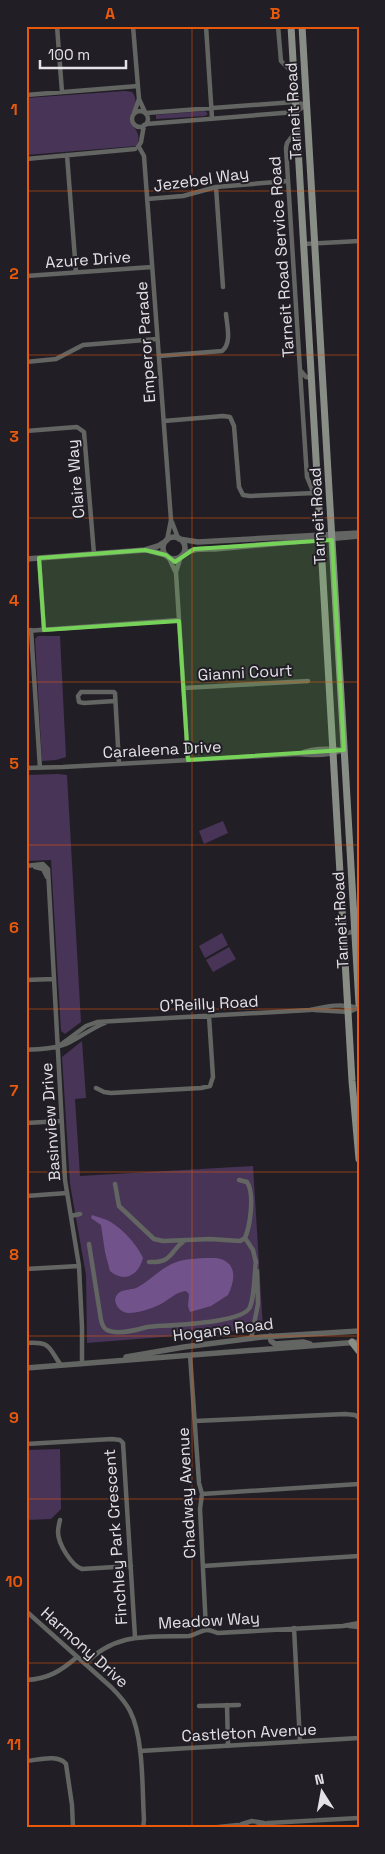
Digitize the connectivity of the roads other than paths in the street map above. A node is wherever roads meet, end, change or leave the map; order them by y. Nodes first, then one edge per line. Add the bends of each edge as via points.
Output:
1 (57, 26) edge
2 (133, 26) edge
3 (206, 26) edge
4 (278, 26) edge
5 (291, 26) edge
6 (302, 26) edge
7 (293, 73) junction
8 (138, 86) junction
9 (62, 92) junction
10 (26, 95) edge
11 (138, 98) junction
12 (294, 102) junction
13 (306, 106) junction
14 (211, 108) junction
15 (295, 112) junction
16 (145, 113) junction
17 (134, 114) junction
18 (212, 118) junction
19 (134, 124) junction
20 (145, 124) junction
21 (296, 131) junction
22 (142, 139) junction
23 (137, 148) junction
24 (67, 155) junction
25 (26, 158) edge
26 (288, 181) junction
27 (216, 187) junction
28 (146, 199) junction
29 (359, 241) edge
30 (304, 244) junction
31 (314, 244) junction
32 (152, 267) junction
33 (76, 272) junction
34 (26, 276) edge
35 (223, 287) dead end
36 (318, 302) junction
37 (226, 314) dead end
38 (157, 339) junction
39 (159, 356) junction
40 (26, 362) edge
41 (300, 370) junction
42 (312, 378) junction
43 (164, 421) junction
44 (26, 431) edge
45 (311, 487) junction
46 (314, 493) junction
47 (299, 494) junction
48 (319, 502) junction
49 (171, 520) junction
50 (359, 535) edge
51 (332, 536) junction
52 (321, 537) junction
53 (178, 538) junction
54 (166, 540) junction
55 (145, 550) junction
56 (94, 554) junction
57 (181, 555) junction
58 (167, 556) junction
59 (40, 558) junction
60 (26, 559) edge
61 (176, 573) junction
62 (179, 620) junction
63 (29, 630) edge
64 (44, 630) junction
65 (308, 681) dead end
66 (184, 688) junction
67 (115, 701) junction
68 (344, 750) junction
69 (334, 752) junction
70 (188, 760) junction
71 (119, 764) junction
72 (26, 768) edge
73 (40, 768) junction
74 (27, 866) edge
75 (357, 933) edge
76 (344, 934) junction
77 (54, 979) junction
78 (26, 980) edge
79 (359, 1004) edge
80 (348, 1008) junction
81 (359, 1008) edge
82 (210, 1016) junction
83 (59, 1046) junction
84 (26, 1050) edge
85 (96, 1088) dead end
86 (62, 1121) junction
87 (26, 1123) edge
88 (359, 1159) edge
89 (240, 1180) dead end
90 (115, 1184) dead end
91 (67, 1194) junction
92 (26, 1196) edge
93 (80, 1214) dead end
94 (71, 1216) junction
95 (245, 1238) junction
96 (186, 1240) junction
97 (88, 1244) dead end
98 (256, 1261) junction
99 (149, 1262) dead end
100 (79, 1266) junction
101 (26, 1269) edge
102 (359, 1331) edge
103 (270, 1336) junction
104 (251, 1339) junction
105 (355, 1342) edge
106 (26, 1343) edge
107 (202, 1345) junction
108 (319, 1345) junction
109 (359, 1351) edge
110 (190, 1355) junction
111 (92, 1363) junction
112 (82, 1364) junction
113 (61, 1366) junction
114 (26, 1368) edge
115 (359, 1418) edge
116 (195, 1421) junction
117 (26, 1444) edge
118 (359, 1484) edge
119 (202, 1494) junction
120 (60, 1520) dead end
121 (359, 1556) edge
122 (131, 1566) junction
123 (203, 1566) junction
124 (26, 1611) edge
125 (359, 1623) edge
126 (343, 1626) junction
127 (294, 1628) junction
128 (359, 1628) edge
129 (206, 1630) junction
130 (134, 1637) junction
131 (77, 1656) junction
132 (85, 1664) junction
133 (26, 1680) edge
134 (226, 1705) junction
135 (239, 1705) dead end
136 (199, 1706) dead end
137 (359, 1738) edge
138 (300, 1742) junction
139 (228, 1746) junction
140 (140, 1751) junction
141 (26, 1761) edge
142 (359, 1818) edge
143 (144, 1820) junction
144 (302, 1821) junction
145 (73, 1828) edge
146 (143, 1828) edge
147 (148, 1828) edge
148 (209, 1828) edge
149 (303, 1828) edge

1 - 9 street
2 - 8 street
3 - 14 street
4 - 7 street via 281,61
5 - 7 main road, Tarneit Road
6 - 13 main road, Tarneit Road
7 - 12 main road, Tarneit Road
8 - 9 street
8 - 11 street
9 - 10 street
11 - 16 street
11 - 17 street
12 - 13 street
12 - 14 street
12 - 15 main road, Tarneit Road
13 - 15 street
13 - 31 main road, Tarneit Road
14 - 16 street
14 - 18 street
15 - 18 street
15 - 21 main road, Tarneit Road
16 - 17 street
16 - 20 street via 148,117
17 - 19 street
18 - 20 street
19 - 20 street
19 - 22 street
20 - 22 street
21 - 26 street, Tarneit Road Service Road via 286,144
21 - 30 main road, Tarneit Road
22 - 23 street
23 - 24 street
23 - 28 street, Emperor Parade via 144,162
24 - 25 street
24 - 33 street
26 - 27 street, Jezebel Way
26 - 41 street, Tarneit Road Service Road
27 - 28 street, Jezebel Way via 183,196
27 - 35 street
28 - 32 street, Emperor Parade
29 - 31 street
30 - 31 street
30 - 42 main road, Tarneit Road
31 - 36 main road, Tarneit Road
32 - 33 street, Azure Drive
32 - 38 street, Emperor Parade
33 - 34 street, Azure Drive
36 - 42 main road via 315,324 318,371
36 - 51 main road, Tarneit Road
37 - 39 street via 228,342 222,351
38 - 39 street, Emperor Parade
38 - 40 street via 83,345 56,359
39 - 43 street, Emperor Parade
41 - 42 street, Tarneit Road Service Road
41 - 45 street, Tarneit Road via 305,461
42 - 48 main road, Tarneit Road
43 - 47 street via 230,417 241,493 250,496
43 - 49 street, Emperor Parade
44 - 56 street, Claire Way via 78,427 84,432
45 - 46 street, Tarneit Road
45 - 47 street
46 - 47 street
46 - 48 street, Tarneit Road
48 - 52 main road, Tarneit Road
49 - 53 street, Emperor Parade
49 - 54 street, Emperor Parade
50 - 51 street
51 - 52 street
51 - 68 main road, Tarneit Road
52 - 53 street via 198,542
52 - 57 street via 190,550
52 - 69 main road, Tarneit Road
53 - 54 street
53 - 57 street via 184,546
54 - 55 street
54 - 58 street via 164,550
55 - 56 street
55 - 58 street
56 - 59 street
57 - 58 street via 176,558
57 - 61 street
58 - 61 street
59 - 60 street
59 - 64 street
61 - 62 street
62 - 64 street
62 - 66 street
63 - 64 street
63 - 73 street
65 - 66 street, Gianni Court
66 - 70 street
67 - 67 street via 84,703 79,702 78,696 81,692 110,691 115,693
67 - 71 street
68 - 69 street, Caraleena Drive
68 - 75 main road, Tarneit Road
69 - 70 street, Caraleena Drive
69 - 76 main road, Tarneit Road
70 - 71 street, Caraleena Drive
71 - 73 street, Caraleena Drive
72 - 73 street, Caraleena Drive
74 - 77 street, Basinview Drive via 43,869 48,879
75 - 76 street
75 - 79 main road, Tarneit Road
76 - 80 main road, Tarneit Road
77 - 78 street
77 - 83 street, Basinview Drive
80 - 81 street, O'Reilly Road
80 - 82 street, O'Reilly Road via 326,1012 310,1010
80 - 88 main road, Tarneit Road
82 - 83 street, O'Reilly Road via 97,1022
82 - 85 street via 213,1077 210,1086 111,1093
83 - 84 street, O'Reilly Road
83 - 86 street, Basinview Drive
86 - 87 street
86 - 91 street, Basinview Drive
89 - 95 street via 247,1182 250,1189 250,1224
90 - 96 street via 118,1206 150,1236 158,1240
91 - 92 street
91 - 94 street, Basinview Drive
93 - 94 street
94 - 100 street, Basinview Drive
95 - 96 street via 240,1241
95 - 98 street
96 - 99 street via 167,1260
97 - 98 street via 100,1320 112,1332 242,1315 250,1307
98 - 104 street via 258,1304
100 - 101 street
100 - 112 street, Basinview Drive
102 - 103 street, Hogans Road
103 - 104 street, Hogans Road
103 - 108 street via 276,1344 303,1342
104 - 107 street, Hogans Road
105 - 108 street, Hogans Road
105 - 109 main road
106 - 113 street via 47,1345
107 - 110 street
107 - 111 street, Hogans Road
108 - 110 street, Hogans Road
110 - 111 street, Hogans Road
110 - 116 street, Chadway Avenue
111 - 112 street, Hogans Road
112 - 113 street, Hogans Road
113 - 114 street, Hogans Road
115 - 116 street via 345,1414
116 - 119 street, Chadway Avenue
117 - 122 street, Finchley Park Crescent via 112,1439 122,1442
118 - 119 street
119 - 123 street, Chadway Avenue
120 - 122 street via 58,1536 75,1566
121 - 123 street
122 - 130 street, Finchley Park Crescent
123 - 129 street, Chadway Avenue
124 - 131 street, Harmony Drive
125 - 126 street, Meadow Way
126 - 127 street, Meadow Way
126 - 128 street, Meadow Way
127 - 129 street, Meadow Way via 218,1633
127 - 138 street
129 - 130 street, Meadow Way via 192,1636
130 - 132 street, Meadow Way via 103,1649
131 - 132 street, Harmony Drive
131 - 133 street via 53,1675
132 - 140 street, Harmony Drive via 127,1704 138,1731
134 - 135 street
134 - 136 street
134 - 139 street
137 - 138 street, Castleton Avenue
138 - 139 street, Castleton Avenue
139 - 140 street, Castleton Avenue
140 - 143 street, Harmony Drive
141 - 145 street via 57,1759 66,1764
142 - 144 street
143 - 146 street, Harmony Drive
143 - 147 street, Harmony Drive
144 - 148 street via 268,1823 253,1828 238,1825
144 - 149 street

